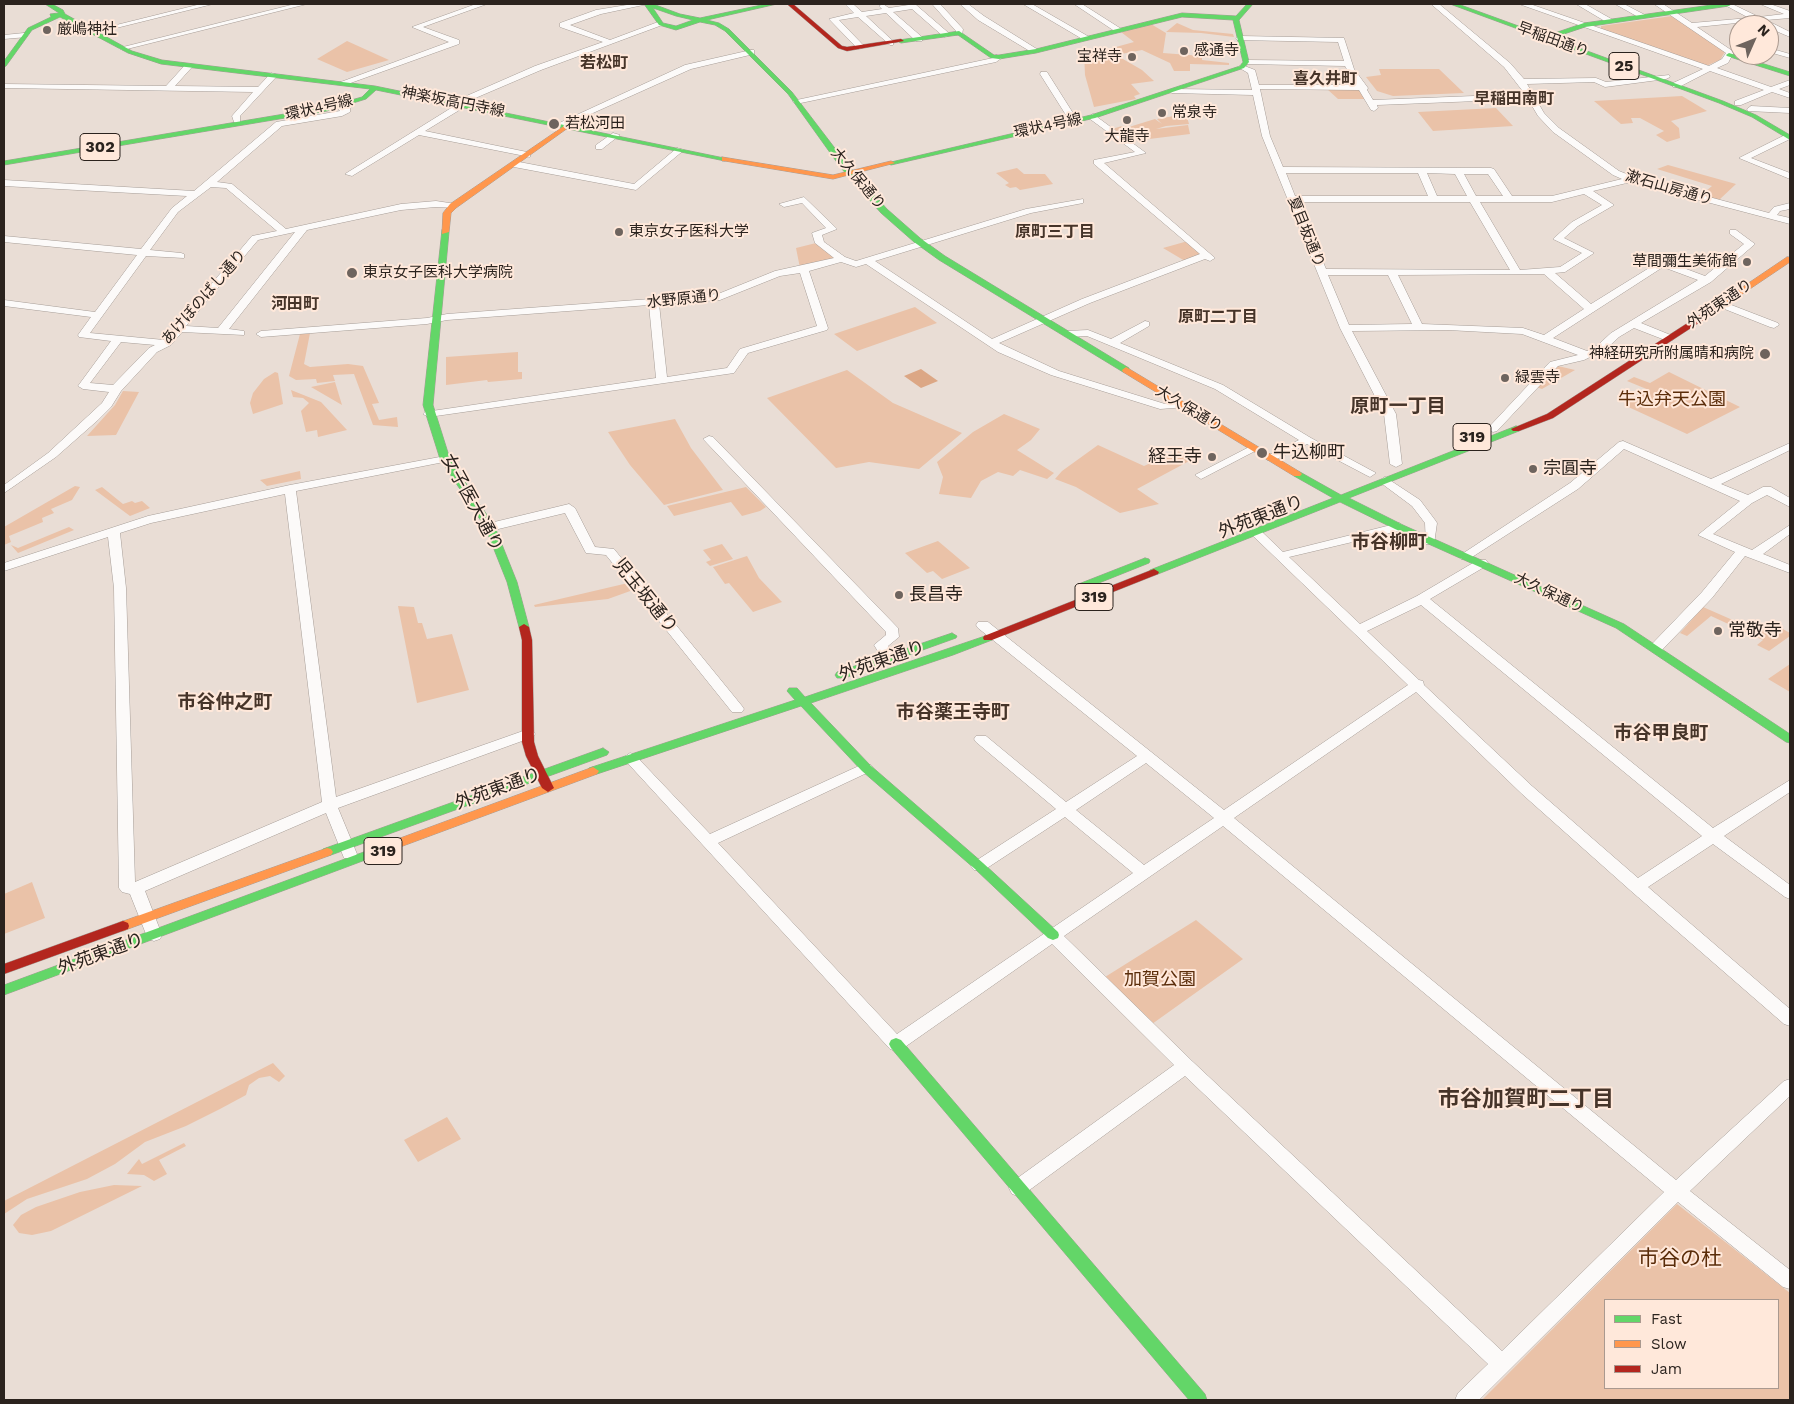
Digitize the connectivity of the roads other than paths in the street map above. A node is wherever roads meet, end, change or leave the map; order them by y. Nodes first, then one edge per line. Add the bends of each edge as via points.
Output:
1 (209, 4) edge
2 (303, 4) edge
3 (484, 4) edge
4 (646, 4) edge
5 (774, 4) edge
6 (790, 4) edge
7 (849, 4) edge
8 (881, 4) edge
9 (936, 4) edge
10 (964, 4) edge
11 (1027, 4) edge
12 (1078, 4) edge
13 (1250, 4) edge
14 (1435, 4) edge
15 (1452, 4) edge
16 (1463, 4) edge
17 (1546, 4) edge
18 (1580, 4) edge
19 (1620, 4) edge
20 (1658, 4) edge
21 (1728, 4) edge
22 (1764, 4) edge
23 (913, 5) edge
24 (1526, 5) edge
25 (43, 6) edge
26 (1696, 6) edge
27 (887, 10) junction
28 (1672, 12) junction
29 (860, 14) junction
30 (1749, 15) edge
31 (1790, 15) edge
32 (56, 16) junction
33 (1643, 16) junction
34 (1237, 18) junction
35 (703, 20) junction
36 (1611, 21) junction
37 (1725, 22) junction
38 (1729, 22) edge
39 (661, 24) junction
40 (1584, 25) junction
41 (1693, 25) junction
42 (1729, 25) edge
43 (1119, 30) junction
44 (92, 32) junction
45 (959, 34) junction
46 (947, 35) junction
47 (14, 36) edge
48 (1549, 37) junction
49 (1087, 38) junction
50 (1240, 38) junction
51 (919, 39) junction
52 (609, 42) junction
53 (890, 43) junction
54 (861, 47) junction
55 (123, 48) junction
56 (1729, 49) edge
57 (4, 52) edge
58 (751, 52) junction
59 (1036, 52) junction
60 (1729, 56) edge
61 (999, 57) junction
62 (1244, 64) junction
63 (1349, 64) junction
64 (4, 65) edge
65 (1767, 65) edge
66 (190, 66) junction
67 (1708, 68) junction
68 (1044, 74) dead end
69 (1790, 74) edge
70 (274, 75) junction
71 (1661, 77) junction
72 (1522, 82) junction
73 (1790, 82) edge
74 (342, 83) junction
75 (1678, 84) junction
76 (4, 86) edge
77 (375, 88) junction
78 (1364, 88) junction
79 (168, 89) junction
80 (261, 90) junction
81 (1256, 90) junction
82 (1772, 90) junction
83 (1172, 91) junction
84 (1530, 96) junction
85 (1790, 96) edge
86 (796, 101) junction
87 (460, 103) junction
88 (1738, 103) junction
89 (340, 106) junction
90 (1751, 109) junction
91 (1790, 111) edge
92 (1093, 117) junction
93 (238, 120) junction
94 (1074, 121) junction
95 (565, 125) junction
96 (418, 132) junction
97 (616, 135) junction
98 (1789, 135) edge
99 (600, 147) dead end
100 (680, 150) junction
101 (527, 155) junction
102 (4, 158) edge
103 (4, 163) edge
104 (514, 164) junction
105 (1282, 170) junction
106 (1421, 170) junction
107 (1458, 171) junction
108 (850, 173) junction
109 (349, 174) dead end
110 (1790, 176) edge
111 (1631, 179) junction
112 (4, 183) edge
113 (209, 184) junction
114 (1586, 191) junction
115 (196, 194) junction
116 (1293, 199) junction
117 (1434, 199) junction
118 (1473, 199) junction
119 (1509, 199) junction
120 (1080, 201) dead end
121 (784, 204) dead end
122 (454, 206) junction
123 (1790, 206) edge
124 (1770, 217) junction
125 (1790, 221) edge
126 (303, 228) junction
127 (284, 232) junction
128 (1733, 232) dead end
129 (4, 239) edge
130 (921, 243) junction
131 (144, 253) junction
132 (181, 256) dead end
133 (842, 259) junction
134 (1790, 259) edge
135 (867, 260) junction
136 (804, 269) junction
137 (1391, 271) junction
138 (1322, 272) junction
139 (1547, 272) junction
140 (1517, 273) junction
141 (1707, 280) junction
142 (4, 303) edge
143 (654, 303) junction
144 (1721, 304) junction
145 (1591, 309) junction
146 (98, 314) junction
147 (1043, 319) junction
148 (438, 320) junction
149 (1145, 324) dead end
150 (1634, 324) junction
151 (1774, 325) dead end
152 (1345, 328) junction
153 (1419, 328) junction
154 (179, 329) junction
155 (221, 332) junction
156 (240, 333) dead end
157 (261, 334) dead end
158 (1067, 334) junction
159 (1546, 338) junction
160 (1669, 338) junction
161 (118, 340) junction
162 (1112, 342) junction
163 (167, 343) junction
164 (991, 343) junction
165 (1586, 354) junction
166 (662, 380) junction
167 (116, 389) junction
168 (1182, 405) junction
169 (429, 414) junction
170 (1550, 416) junction
171 (1493, 430) junction
172 (709, 439) dead end
173 (1307, 440) junction
174 (1790, 446) edge
175 (1253, 448) junction
176 (1271, 458) junction
177 (445, 459) junction
178 (1383, 471) junction
179 (1201, 475) dead end
180 (1356, 479) dead end
181 (1713, 483) junction
182 (1341, 485) dead end
183 (290, 489) junction
184 (4, 490) edge
185 (1326, 491) junction
186 (1341, 498) junction
187 (1748, 500) junction
188 (1790, 503) edge
189 (1288, 506) dead end
190 (490, 527) junction
191 (1399, 527) junction
192 (1790, 529) edge
193 (114, 532) junction
194 (1255, 532) junction
195 (1430, 541) junction
196 (1749, 552) junction
197 (1158, 556) dead end
198 (1280, 556) junction
199 (1465, 556) junction
200 (1482, 563) junction
201 (4, 567) edge
202 (1790, 569) edge
203 (1065, 593) dead end
204 (1422, 599) junction
205 (999, 619) dead end
206 (974, 628) junction
207 (1360, 629) junction
208 (996, 636) junction
209 (1656, 648) junction
210 (889, 658) junction
211 (827, 680) dead end
212 (1418, 684) junction
213 (779, 696) dead end
214 (804, 702) junction
215 (737, 709) dead end
216 (528, 734) junction
217 (1790, 739) edge
218 (981, 740) dead end
219 (610, 750) dead end
220 (1147, 756) junction
221 (630, 758) junction
222 (866, 768) junction
223 (540, 774) junction
224 (1790, 785) edge
225 (548, 788) junction
226 (330, 804) junction
227 (1066, 809) junction
228 (1222, 817) junction
229 (1714, 837) junction
230 (707, 842) junction
231 (345, 845) junction
232 (352, 862) junction
233 (979, 866) junction
234 (1142, 873) junction
235 (1636, 887) junction
236 (136, 888) junction
237 (1790, 894) edge
238 (147, 918) junction
239 (154, 935) junction
240 (1053, 935) junction
241 (4, 969) edge
242 (4, 990) edge
243 (1790, 1019) edge
244 (896, 1044) junction
245 (1186, 1066) junction
246 (1790, 1086) edge
247 (1018, 1188) junction
248 (1676, 1191) junction
249 (1790, 1281) edge
250 (1502, 1364) junction
251 (1199, 1400) edge
252 (1464, 1400) edge

1 - 44 street
2 - 55 street
3 - 74 street via 416,27 456,42
4 - 35 main road, 大久保通り
4 - 39 main road
4 - 52 street via 599,12 564,25
5 - 35 main road
6 - 54 main road via 840,47
7 - 29 street
8 - 27 street
9 - 45 street via 960,31
10 - 59 street
11 - 49 street
12 - 43 street
13 - 34 main road
14 - 72 street, 漱石山房通り via 1508,65
15 - 48 main road, 早稲田通り / 25
16 - 48 main road, 早稲田通り / 25
17 - 24 street
18 - 36 street
19 - 33 street
20 - 28 street
21 - 26 main road
21 - 30 street
22 - 31 street
23 - 27 street
23 - 46 street
24 - 40 street
25 - 32 main road, 神楽坂高円寺線 via 61,11
26 - 28 main road
27 - 29 street
27 - 51 street
28 - 33 main road
28 - 41 street
29 - 53 street
29 - 54 street via 833,19
32 - 44 main road, 神楽坂高円寺線
32 - 47 main road
33 - 36 main road
34 - 43 main road via 1185,15
34 - 50 main road, 夏目坂通り
35 - 39 main road via 676,28
35 - 58 main road, 大久保通り via 727,30
36 - 40 main road
37 - 38 street
37 - 41 street
37 - 42 street
39 - 52 street
40 - 48 main road
40 - 67 street
41 - 56 street
43 - 49 main road
44 - 55 main road, 神楽坂高円寺線
45 - 46 main road
45 - 61 main road via 993,57
46 - 51 main road
47 - 57 main road
47 - 64 main road
48 - 71 main road, 早稲田通り / 25
49 - 59 main road
50 - 62 main road, 夏目坂通り
50 - 63 street via 1341,40
51 - 53 main road
52 - 87 street
53 - 54 main road
55 - 66 main road, 神楽坂高円寺線 via 149,59
58 - 86 main road, 大久保通り
58 - 95 street via 688,68
59 - 61 main road
60 - 67 street
61 - 86 street
62 - 63 street
62 - 81 street, 夏目坂通り via 1252,72
62 - 83 main road, 環状4号線
63 - 78 street
65 - 69 main road
66 - 70 main road, 神楽坂高円寺線
66 - 79 street
67 - 75 street
67 - 82 street
68 - 94 street
70 - 74 main road, 神楽坂高円寺線
70 - 80 street
71 - 72 street via 1605,85 1596,80
71 - 75 main road, 早稲田通り / 25
72 - 84 street, 漱石山房通り
73 - 82 street
74 - 77 main road, 神楽坂高円寺線
75 - 88 main road, 早稲田通り / 25
75 - 98 main road, 早稲田通り / 25 via 1754,116
76 - 79 street
77 - 87 main road, 神楽坂高円寺線
77 - 89 main road, 環状4号線 / 302 via 366,97
77 - 93 main road, 環状4号線 / 302 via 335,102
78 - 81 street
78 - 84 street via 1372,105
79 - 80 street
80 - 93 street via 236,116
81 - 83 street
81 - 105 street, 夏目坂通り via 1266,136
82 - 85 street
82 - 88 street
83 - 92 main road, 環状4号線
84 - 111 street, 漱石山房通り via 1556,130
86 - 108 main road, 大久保通り
87 - 95 main road, 神楽坂高円寺線
87 - 96 street
88 - 90 main road, 早稲田通り / 25
89 - 103 main road, 環状4号線 / 302
89 - 113 street via 347,110 279,124
90 - 91 street
90 - 98 main road, 早稲田通り / 25
92 - 94 main road, 環状4号線
92 - 147 street via 1142,153 1098,162 1209,256
93 - 102 main road, 環状4号線 / 302
94 - 108 main road, 環状4号線
95 - 97 main road, 神楽坂高円寺線
95 - 101 main road
96 - 101 street
96 - 109 street
97 - 99 street
97 - 100 main road, 神楽坂高円寺線
98 - 110 street via 1744,158
100 - 104 street via 636,187
100 - 108 main road, 神楽坂高円寺線 via 825,176
101 - 104 main road
104 - 122 main road
105 - 106 street
105 - 116 street, 夏目坂通り
106 - 107 street
106 - 117 street
107 - 118 street
107 - 119 street via 1491,171
108 - 130 main road, 大久保通り via 884,211
111 - 114 street
111 - 124 street, 漱石山房通り
112 - 115 street
113 - 115 street
113 - 127 street via 229,186
114 - 119 street via 1552,199
114 - 139 street via 1609,205 1575,224 1558,238 1589,253 1562,270
115 - 131 street via 175,210
116 - 117 street
116 - 138 street, 夏目坂通り
117 - 118 street
118 - 119 street
118 - 140 street
120 - 130 street, 水野原通り via 1029,211
121 - 133 street via 804,200 832,229 817,233 820,243
122 - 126 street, あけぼのばし通り via 401,207
122 - 148 main road, 女子医大通り via 447,213
123 - 124 street via 1777,208
124 - 125 street, 漱石山房通り
126 - 127 street, あけぼのばし通り
126 - 155 street
127 - 154 street, あけぼのばし通り via 255,238
128 - 141 street via 1750,244
129 - 131 street
130 - 135 street, 水野原通り
130 - 147 main road, 大久保通り
131 - 132 street
131 - 146 street
133 - 135 street, 水野原通り via 856,264
133 - 136 street, 水野原通り
134 - 144 main road, 外苑東通り / 319
135 - 164 street
136 - 143 street, 水野原通り via 778,273 720,298
136 - 166 street via 823,328 744,351 730,371
137 - 138 street
137 - 140 street
137 - 153 street
138 - 152 street, 夏目坂通り
139 - 140 street
139 - 145 street
141 - 145 street via 1662,263
141 - 150 street
142 - 146 street
143 - 148 street, 水野原通り
143 - 166 street
144 - 151 street
144 - 160 main road, 外苑東通り / 319
145 - 159 street
146 - 161 street via 83,335
147 - 158 main road, 大久保通り
147 - 164 street
148 - 157 street
148 - 169 main road, 女子医大通り
149 - 162 street
150 - 160 street
150 - 165 street via 1614,335 1602,347
152 - 153 street
152 - 178 street, 夏目坂通り via 1390,414
153 - 159 street via 1522,331
154 - 155 street
154 - 163 street, あけぼのばし通り
155 - 156 street
158 - 162 street via 1088,332
158 - 168 main road, 大久保通り
159 - 165 street
160 - 170 main road, 外苑東通り / 319
161 - 163 street
161 - 167 street via 82,386
162 - 173 street via 1219,387
163 - 167 street, あけぼのばし通り via 153,350
164 - 168 street via 1078,381 1164,407
165 - 171 street via 1554,364
166 - 169 street
167 - 184 street, あけぼのばし通り via 94,418
168 - 175 main road, 大久保通り
169 - 177 main road, 女子医大通り
170 - 171 main road, 外苑東通り / 319
170 - 178 main road, 外苑東通り / 319
171 - 178 main road, 外苑東通り / 319
172 - 210 street via 893,631 892,637 881,645
173 - 176 street
173 - 178 street
174 - 181 street
175 - 176 main road, 大久保通り
175 - 179 street
176 - 185 main road, 大久保通り
177 - 183 street
177 - 190 main road, 女子医大通り
178 - 180 main road, 外苑東通り / 319
178 - 186 main road, 外苑東通り / 319
178 - 195 street via 1416,503 1431,523
181 - 187 street
181 - 199 street via 1621,442 1574,486
182 - 185 main road, 外苑東通り
183 - 193 street via 185,511
183 - 226 street
185 - 186 main road, 大久保通り
185 - 189 main road, 外苑東通り
186 - 191 main road, 大久保通り
186 - 194 main road, 外苑東通り / 319
187 - 188 street via 1767,490
187 - 196 street via 1704,535
190 - 215 street, 児玉坂通り via 570,508 590,550 610,552
190 - 216 main road, 女子医大通り via 512,582 528,640
191 - 195 main road, 大久保通り
191 - 198 street
192 - 196 street
193 - 201 street
193 - 236 street via 120,588 127,888
194 - 198 street
194 - 208 main road, 外苑東通り / 319
195 - 199 main road, 大久保通り
196 - 202 street
196 - 209 street
197 - 203 main road, 319
198 - 207 street
199 - 200 main road, 大久保通り
200 - 204 street
200 - 209 main road, 大久保通り via 1564,598
204 - 207 street
204 - 229 street
205 - 206 main road, 外苑東通り
206 - 208 street
206 - 210 main road, 外苑東通り
207 - 212 street
208 - 214 main road, 外苑東通り / 319
208 - 220 street
209 - 217 main road, 大久保通り
210 - 211 main road, 外苑東通り
212 - 228 street
212 - 235 street via 1527,790
213 - 214 main road via 798,689
214 - 221 main road, 外苑東通り / 319
214 - 222 main road
216 - 223 main road, 女子医大通り via 530,750
216 - 226 street
218 - 227 street
219 - 223 main road, 外苑東通り / 319
220 - 227 street
220 - 228 street
221 - 225 main road, 外苑東通り / 319
221 - 230 street
222 - 230 street
222 - 233 main road
223 - 225 main road, 女子医大通り
223 - 231 main road, 外苑東通り / 319
224 - 229 street
225 - 232 main road, 外苑東通り / 319
226 - 231 street
226 - 236 street
227 - 233 street
227 - 234 street
228 - 234 street
228 - 248 street
229 - 235 street
229 - 237 street
230 - 244 street
231 - 232 street
231 - 238 main road, 外苑東通り / 319
232 - 239 main road, 外苑東通り / 319
233 - 240 main road
234 - 240 street
235 - 243 street
236 - 238 street
238 - 239 street
238 - 241 main road, 外苑東通り / 319
239 - 242 main road, 外苑東通り / 319
240 - 244 street
240 - 245 street
244 - 247 main road
245 - 247 street
245 - 250 street
246 - 248 street
247 - 251 main road
248 - 249 street
248 - 250 street
250 - 252 street

